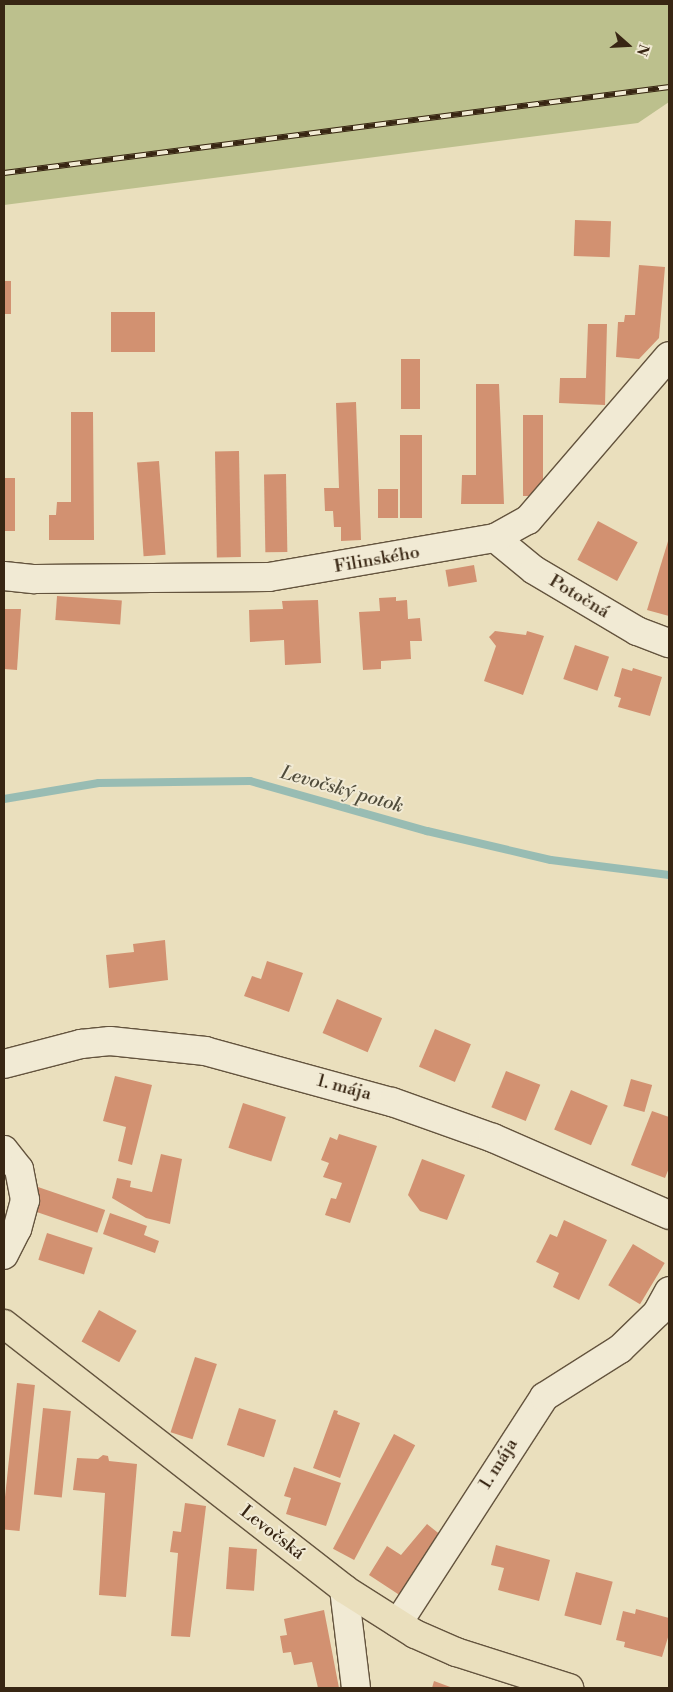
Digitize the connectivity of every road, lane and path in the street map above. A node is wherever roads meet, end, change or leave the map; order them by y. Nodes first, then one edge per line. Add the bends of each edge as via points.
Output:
1 (669, 356) edge
2 (495, 538) junction
3 (4, 576) edge
4 (669, 643) edge
5 (4, 1064) edge
6 (4, 1150) edge
7 (669, 1215) edge
8 (4, 1255) edge
9 (669, 1291) edge
10 (4, 1324) edge
11 (344, 1588) junction
12 (398, 1623) junction
13 (356, 1688) edge
14 (569, 1688) edge

1 - 2 street, Filinského via 528,520
2 - 3 street, Filinského via 269,577 36,579
2 - 4 street, Potočná via 542,575 637,631
5 - 7 street, 1. mája via 81,1044 110,1041 205,1051 392,1102 493,1138
6 - 8 street via 20,1169 25,1200 17,1229
9 - 12 street, 1. mája via 657,1313 620,1349 544,1397
10 - 11 main road, Levočská
11 - 12 main road, Levočská
11 - 13 street
12 - 14 main road, Levočská via 456,1652

